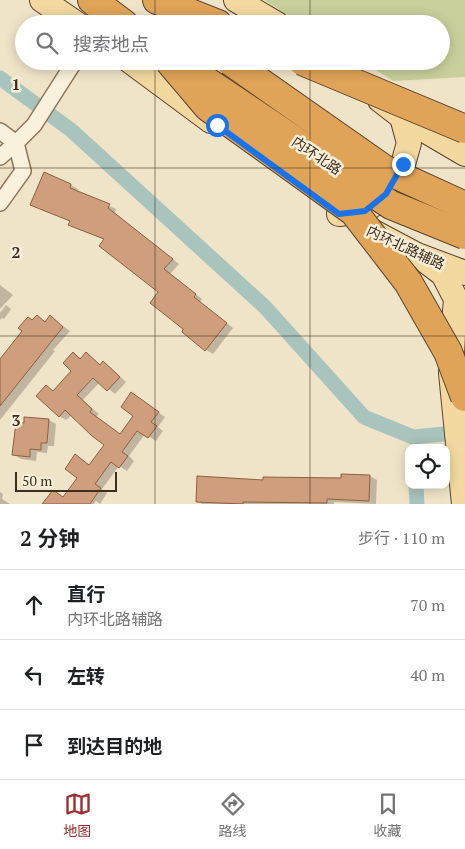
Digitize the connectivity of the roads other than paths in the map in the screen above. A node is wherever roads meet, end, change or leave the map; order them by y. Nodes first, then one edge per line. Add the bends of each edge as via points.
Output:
1 (42, 0) edge
2 (92, 0) edge
3 (142, 0) edge
4 (157, 0) edge
5 (236, 0) edge
6 (64, 15) edge
7 (112, 15) edge
8 (163, 15) edge
9 (195, 15) edge
10 (262, 15) edge
11 (69, 70) edge
12 (142, 70) edge
13 (177, 70) edge
14 (191, 70) edge
15 (243, 70) edge
16 (324, 70) edge
17 (343, 70) edge
18 (402, 117) junction
19 (465, 129) edge
20 (0, 131) edge
21 (16, 143) junction
22 (465, 154) edge
23 (0, 157) edge
24 (0, 203) edge
25 (465, 206) edge
26 (339, 214) junction
27 (465, 235) edge
28 (417, 255) junction
29 (465, 273) edge
30 (459, 328) edge
31 (465, 397) edge
32 (464, 504) edge

1 - 6 main road
2 - 7 highway
3 - 8 highway
4 - 9 highway
5 - 10 main road
11 - 21 street via 34,125
12 - 26 main road, 内环北路辅路
13 - 31 highway, bridge via 208,107 354,212 408,282 448,352
14 - 27 highway, 内环北路, bridge via 391,205
15 - 25 highway, 内环北路, bridge via 384,169
16 - 19 highway, bridge
17 - 18 main road
18 - 22 main road
18 - 26 main road via 409,144 403,164 386,194 365,211
20 - 21 street
21 - 23 street
21 - 24 street via 23,171
26 - 28 main road, 内环北路辅路
28 - 29 main road, 内环北路辅路
28 - 30 main road via 443,274 456,299
30 - 32 main road via 451,373

